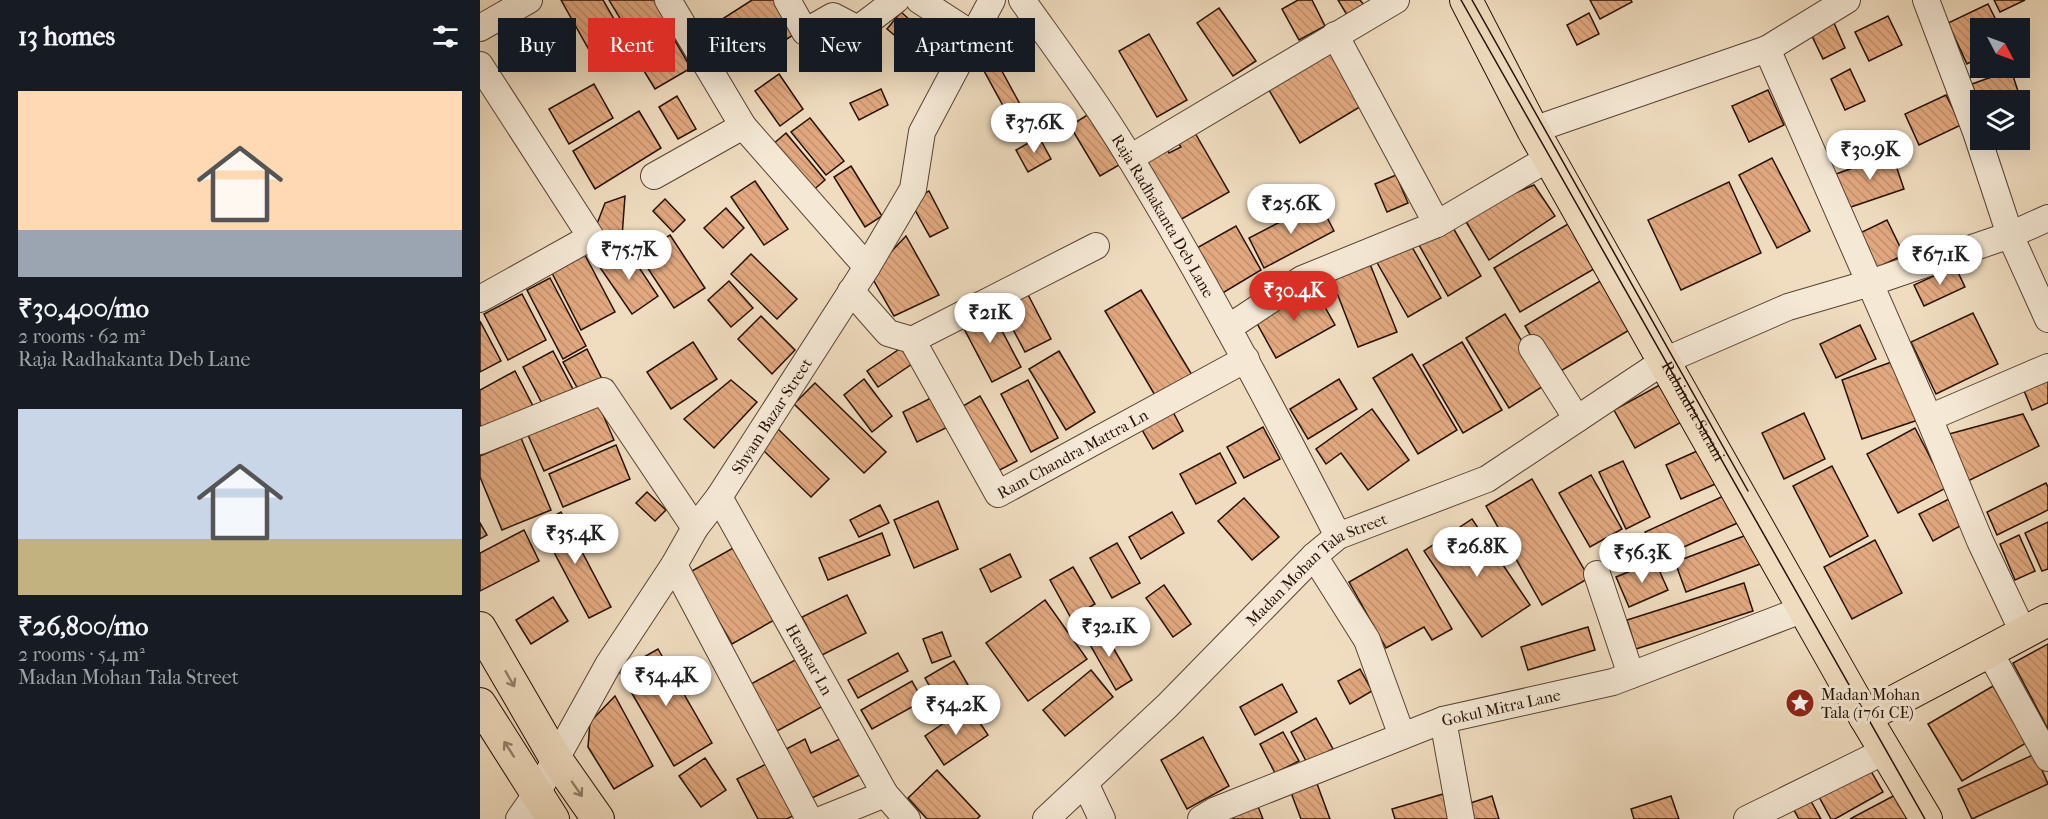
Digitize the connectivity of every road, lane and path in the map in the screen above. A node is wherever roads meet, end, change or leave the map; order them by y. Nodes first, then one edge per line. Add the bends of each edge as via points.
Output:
1 (529, 0) edge
2 (668, 0) edge
3 (786, 0) edge
4 (897, 0) edge
5 (919, 0) edge
6 (992, 0) edge
7 (1022, 0) edge
8 (1396, 0) edge
9 (1466, 0) edge
10 (1847, 0) edge
11 (1926, 0) edge
12 (948, 18) edge
13 (982, 18) edge
14 (480, 28) edge
15 (1335, 35) junction
16 (1767, 50) junction
17 (480, 65) edge
18 (953, 72) edge
19 (743, 126) junction
20 (1533, 130) junction
21 (1130, 158) junction
22 (1549, 158) junction
23 (654, 176) dead end
24 (2048, 219) edge
25 (1437, 224) junction
26 (2010, 235) junction
27 (1096, 246) dead end
28 (867, 267) junction
29 (1870, 283) junction
30 (851, 291) junction
31 (480, 299) edge
32 (2048, 319) edge
33 (1228, 328) junction
34 (912, 340) junction
35 (1532, 348) dead end
36 (1246, 359) junction
37 (1664, 362) junction
38 (2048, 367) edge
39 (1929, 418) junction
40 (1577, 419) junction
41 (480, 441) edge
42 (719, 496) junction
43 (695, 528) junction
44 (1338, 536) junction
45 (1314, 556) junction
46 (674, 565) junction
47 (1597, 574) dead end
48 (1804, 609) junction
49 (2036, 626) edge
50 (480, 628) edge
51 (1989, 651) junction
52 (1631, 675) junction
53 (480, 704) edge
54 (1866, 717) junction
55 (1443, 720) junction
56 (1402, 736) junction
57 (1885, 751) junction
58 (2048, 758) edge
59 (556, 759) junction
60 (1085, 783) junction
61 (885, 794) junction
62 (545, 806) edge
63 (519, 819) edge
64 (598, 819) edge
65 (808, 819) edge
66 (823, 819) edge
67 (907, 819) edge
68 (1046, 819) edge
69 (1102, 819) edge
70 (1201, 819) edge
71 (1461, 819) edge
72 (1747, 819) edge
73 (1926, 819) edge

1 - 14 street
2 - 19 street
3 - 4 street via 805,32 833,15 858,29
5 - 12 street
6 - 13 street, Shyam Bazar Street
7 - 21 street, Raja Radhakanta Deb Lane
8 - 15 street
9 - 20 main road, Rabindra Sarani
10 - 16 street
11 - 26 street
15 - 21 street
15 - 25 street
16 - 20 street
16 - 29 street
17 - 31 street via 591,237
18 - 28 street, Shyam Bazar Street via 922,132 913,189
19 - 23 street
19 - 28 street
20 - 22 main road, Rabindra Sarani
21 - 33 street, Raja Radhakanta Deb Lane
22 - 25 street
22 - 37 main road, Rabindra Sarani
24 - 26 street, Madan Mohan Tala Street
25 - 33 street via 1302,279
26 - 29 street, Madan Mohan Tala Street
26 - 32 street
27 - 34 street
28 - 30 street, Shyam Bazar Street
29 - 37 street, Madan Mohan Tala Street via 1788,307
29 - 39 street
30 - 34 street via 888,333
30 - 42 street, Shyam Bazar Street
33 - 36 street, Raja Radhakanta Deb Lane
34 - 36 street, Ram Chandra Mattra Ln via 998,494
35 - 40 street
36 - 44 street, Raja Radhakanta Deb Lane
37 - 40 street, Madan Mohan Tala Street
37 - 48 main road, Rabindra Sarani
38 - 39 street
39 - 49 street via 1980,541
40 - 44 street, Madan Mohan Tala Street via 1487,479
41 - 43 street via 603,391
42 - 43 street, Shyam Bazar Street
42 - 61 street, Hemkar Ln
43 - 46 street, Shyam Bazar Street
44 - 45 street, Madan Mohan Tala Street
45 - 56 street via 1367,640
45 - 60 street, Madan Mohan Tala Street via 1167,706
46 - 59 street, Shyam Bazar Street via 608,665
46 - 65 street
47 - 52 street
48 - 52 street, Gokul Mitra Lane
48 - 54 main road, Rabindra Sarani
49 - 51 main road
50 -> 59 main road
51 - 54 main road
51 - 58 street
52 - 55 street, Gokul Mitra Lane
62 -> 53 main road
54 - 57 main road, Rabindra Sarani
55 - 56 street, Gokul Mitra Lane
55 - 71 street
56 - 70 street, Gokul Mitra Lane
57 - 72 street
57 - 73 main road, Rabindra Sarani
59 - 62 street, Shyam Bazar Street
59 -> 64 main road
60 - 68 street, Madan Mohan Tala Street
60 - 69 street
61 - 66 street
61 - 67 street, Hemkar Ln
62 - 63 street, Shyam Bazar Street

